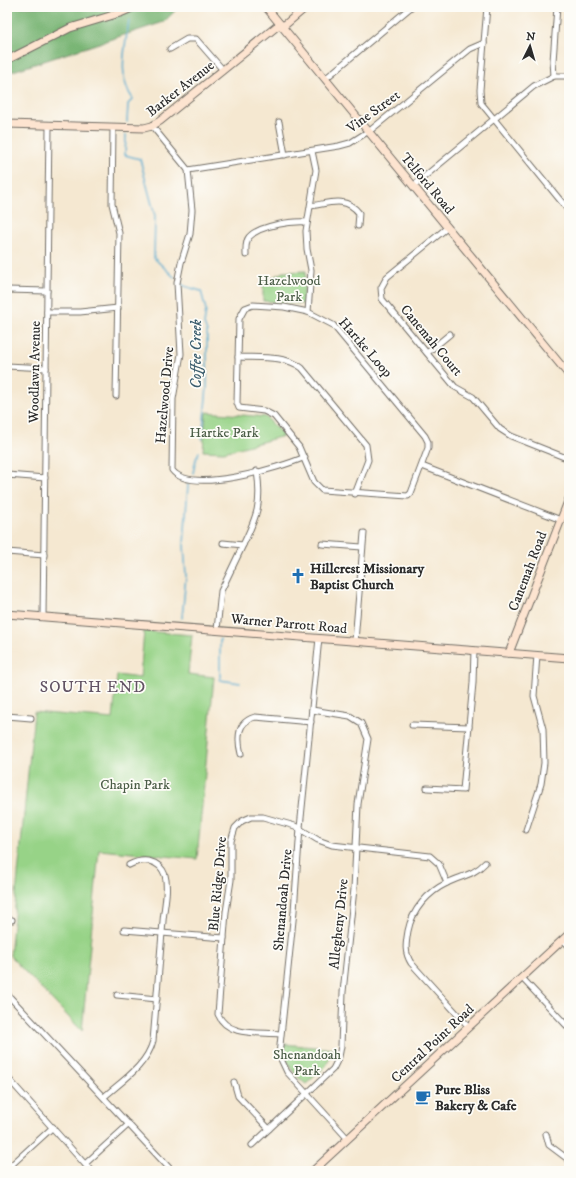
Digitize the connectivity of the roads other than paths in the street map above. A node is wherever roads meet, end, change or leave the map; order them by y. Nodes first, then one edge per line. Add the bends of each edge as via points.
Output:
1 (134, 7) edge
2 (266, 7) edge
3 (306, 7) edge
4 (411, 7) edge
5 (487, 7) edge
6 (557, 7) edge
7 (281, 25) junction
8 (484, 43) junction
9 (170, 49) dead end
10 (7, 60) edge
11 (223, 70) junction
12 (554, 76) junction
13 (569, 76) edge
14 (325, 79) junction
15 (493, 119) junction
16 (279, 122) dead end
17 (7, 124) edge
18 (152, 126) junction
19 (49, 127) junction
20 (113, 128) junction
21 (368, 131) junction
22 (312, 151) junction
23 (284, 155) junction
24 (188, 170) junction
25 (413, 186) junction
26 (311, 206) junction
27 (569, 211) edge
28 (307, 222) junction
29 (358, 226) dead end
30 (448, 227) junction
31 (246, 255) dead end
32 (7, 290) edge
33 (47, 291) junction
34 (118, 308) junction
35 (47, 312) junction
36 (308, 312) junction
37 (450, 334) dead end
38 (428, 353) junction
39 (238, 357) junction
40 (7, 366) edge
41 (46, 368) junction
42 (569, 375) edge
43 (116, 396) dead end
44 (305, 457) junction
45 (569, 459) edge
46 (422, 466) junction
47 (257, 471) junction
48 (7, 475) edge
49 (44, 478) junction
50 (355, 494) junction
51 (569, 499) edge
52 (564, 516) edge
53 (364, 533) dead end
54 (223, 543) dead end
55 (322, 544) dead end
56 (243, 545) junction
57 (362, 547) junction
58 (7, 552) edge
59 (44, 555) junction
60 (8, 614) edge
61 (43, 617) junction
62 (7, 630) edge
63 (217, 630) junction
64 (319, 638) junction
65 (355, 641) junction
66 (474, 650) junction
67 (509, 653) junction
68 (537, 656) junction
69 (569, 658) edge
70 (312, 710) junction
71 (7, 716) edge
72 (31, 718) dead end
73 (311, 722) junction
74 (412, 725) dead end
75 (469, 727) junction
76 (241, 754) dead end
77 (427, 788) dead end
78 (300, 828) junction
79 (526, 830) dead end
80 (356, 848) junction
81 (485, 864) dead end
82 (129, 865) dead end
83 (447, 883) junction
84 (124, 930) dead end
85 (163, 933) junction
86 (569, 934) edge
87 (224, 938) junction
88 (563, 940) junction
89 (569, 946) edge
90 (522, 978) junction
91 (7, 994) edge
92 (117, 995) dead end
93 (157, 999) junction
94 (469, 1027) junction
95 (569, 1028) edge
96 (280, 1034) junction
97 (7, 1079) edge
98 (234, 1082) dead end
99 (307, 1094) junction
100 (104, 1097) junction
101 (129, 1124) junction
102 (53, 1127) junction
103 (269, 1129) junction
104 (546, 1134) dead end
105 (348, 1139) junction
106 (252, 1145) dead end
107 (569, 1160) edge
108 (85, 1164) junction
109 (9, 1170) edge
110 (91, 1171) edge
111 (172, 1171) edge
112 (312, 1171) edge

1 - 10 street via 77,25
2 - 7 street, Telford Road
3 - 7 street, Barker Avenue via 286,24
4 - 14 street
5 - 8 street
6 - 12 street
7 - 11 street, Barker Avenue
7 - 14 street, Telford Road
8 - 15 street via 480,96 481,103
8 - 21 street, Vine Street via 470,49
9 - 11 street via 187,39 196,39
11 - 18 street, Barker Avenue
12 - 13 street
12 - 15 street via 534,86
14 - 21 street, Telford Road
15 - 25 street
15 - 27 street
16 - 23 street
17 - 19 street, Barker Avenue
18 - 20 street, Barker Avenue
18 - 24 street
19 - 20 street, Barker Avenue
19 - 33 street, Woodlawn Avenue
20 - 34 street via 112,200 119,233
21 - 22 street, Vine Street via 344,145
21 - 25 street, Telford Road
22 - 23 street, Vine Street
22 - 26 street via 316,170
23 - 24 street, Vine Street
24 - 47 street, Hazelwood Drive via 193,220 177,283 181,354 173,399 172,470 182,478 208,480 230,479
25 - 30 street, Telford Road
26 - 28 street
26 - 29 street via 350,203 359,213
28 - 31 street via 286,223 258,231 249,237 245,245
28 - 36 street via 306,242 311,270
30 - 38 street, Canemah Court via 387,277 381,288 382,298
30 - 42 street, Telford Road
32 - 33 street
33 - 35 street, Woodlawn Avenue
34 - 35 street
34 - 43 street
35 - 41 street, Woodlawn Avenue
36 - 39 street, Hartke Loop via 253,305 245,308 239,319
36 - 46 street, Hartke Loop via 326,321 339,332 425,436 429,445
37 - 38 street
38 - 45 street, Canemah Court via 455,387 473,397 504,432
39 - 44 street, Hartke Loop via 239,408 264,411 274,416
39 - 50 street via 287,361 302,368 366,445 368,460
40 - 41 street
41 - 49 street, Woodlawn Avenue
44 - 47 street, Hazelwood Drive
44 - 50 street, Hartke Loop via 314,482 319,488
46 - 50 street, Hartke Loop via 408,496
46 - 52 street
47 - 56 street via 258,511
48 - 49 street
49 - 59 street, Woodlawn Avenue
51 - 52 street, Canemah Road
52 - 67 street, Canemah Road
53 - 57 street
54 - 56 street
55 - 57 street
56 - 63 street via 221,591
57 - 65 street
58 - 59 street
59 - 61 street, Woodlawn Avenue
60 - 61 street, Warner Parrott Road
60 - 62 street
61 - 63 street, Warner Parrott Road
63 - 64 street, Warner Parrott Road
64 - 65 street, Warner Parrott Road
64 - 70 street, Shenandoah Drive
65 - 66 street, Warner Parrott Road
66 - 67 street, Warner Parrott Road
66 - 75 street
67 - 68 street, Warner Parrott Road
68 - 69 street, Warner Parrott Road
68 - 79 street via 534,696 542,730 544,763 541,784
70 - 73 street, Shenandoah Drive
70 - 80 street, Allegheny Drive via 350,716 361,723 367,734 368,746 359,793
71 - 72 street
73 - 76 street via 249,718 239,729 238,744
73 - 78 street, Shenandoah Drive
74 - 75 street
75 - 77 street via 463,790
78 - 80 street, Blue Ridge Drive via 325,843
78 - 87 street, Blue Ridge Drive via 257,816 242,821 235,828 231,841 231,880
78 - 96 street, Shenandoah Drive via 294,911
80 - 83 street, Blue Ridge Drive via 430,856 439,864
80 - 99 street, Allegheny Drive via 340,1052 333,1069
81 - 83 street via 470,875
82 - 85 street via 136,862 153,862 163,870 166,885
83 - 94 street via 430,894 416,910 409,925 406,953 410,963
84 - 85 street
85 - 87 street
85 - 93 street
86 - 88 street, Central Point Road
87 - 96 street, Blue Ridge Drive via 217,1008 220,1020 233,1030
88 - 89 street
88 - 90 street, Central Point Road
90 - 94 street, Central Point Road
90 - 95 street
91 - 100 street
92 - 93 street
93 - 100 street via 153,1041 147,1055
94 - 105 street, Central Point Road
96 - 99 street, Shenandoah Drive via 279,1054 282,1064
97 - 102 street
98 - 103 street via 238,1096
99 - 103 street, Allegheny Drive
99 - 105 street, Shenandoah Drive
100 - 101 street
101 - 108 street
101 - 111 street
102 - 108 street
102 - 109 street
103 - 106 street, Allegheny Drive
104 - 107 street via 549,1145
105 - 112 street, Central Point Road
108 - 110 street

